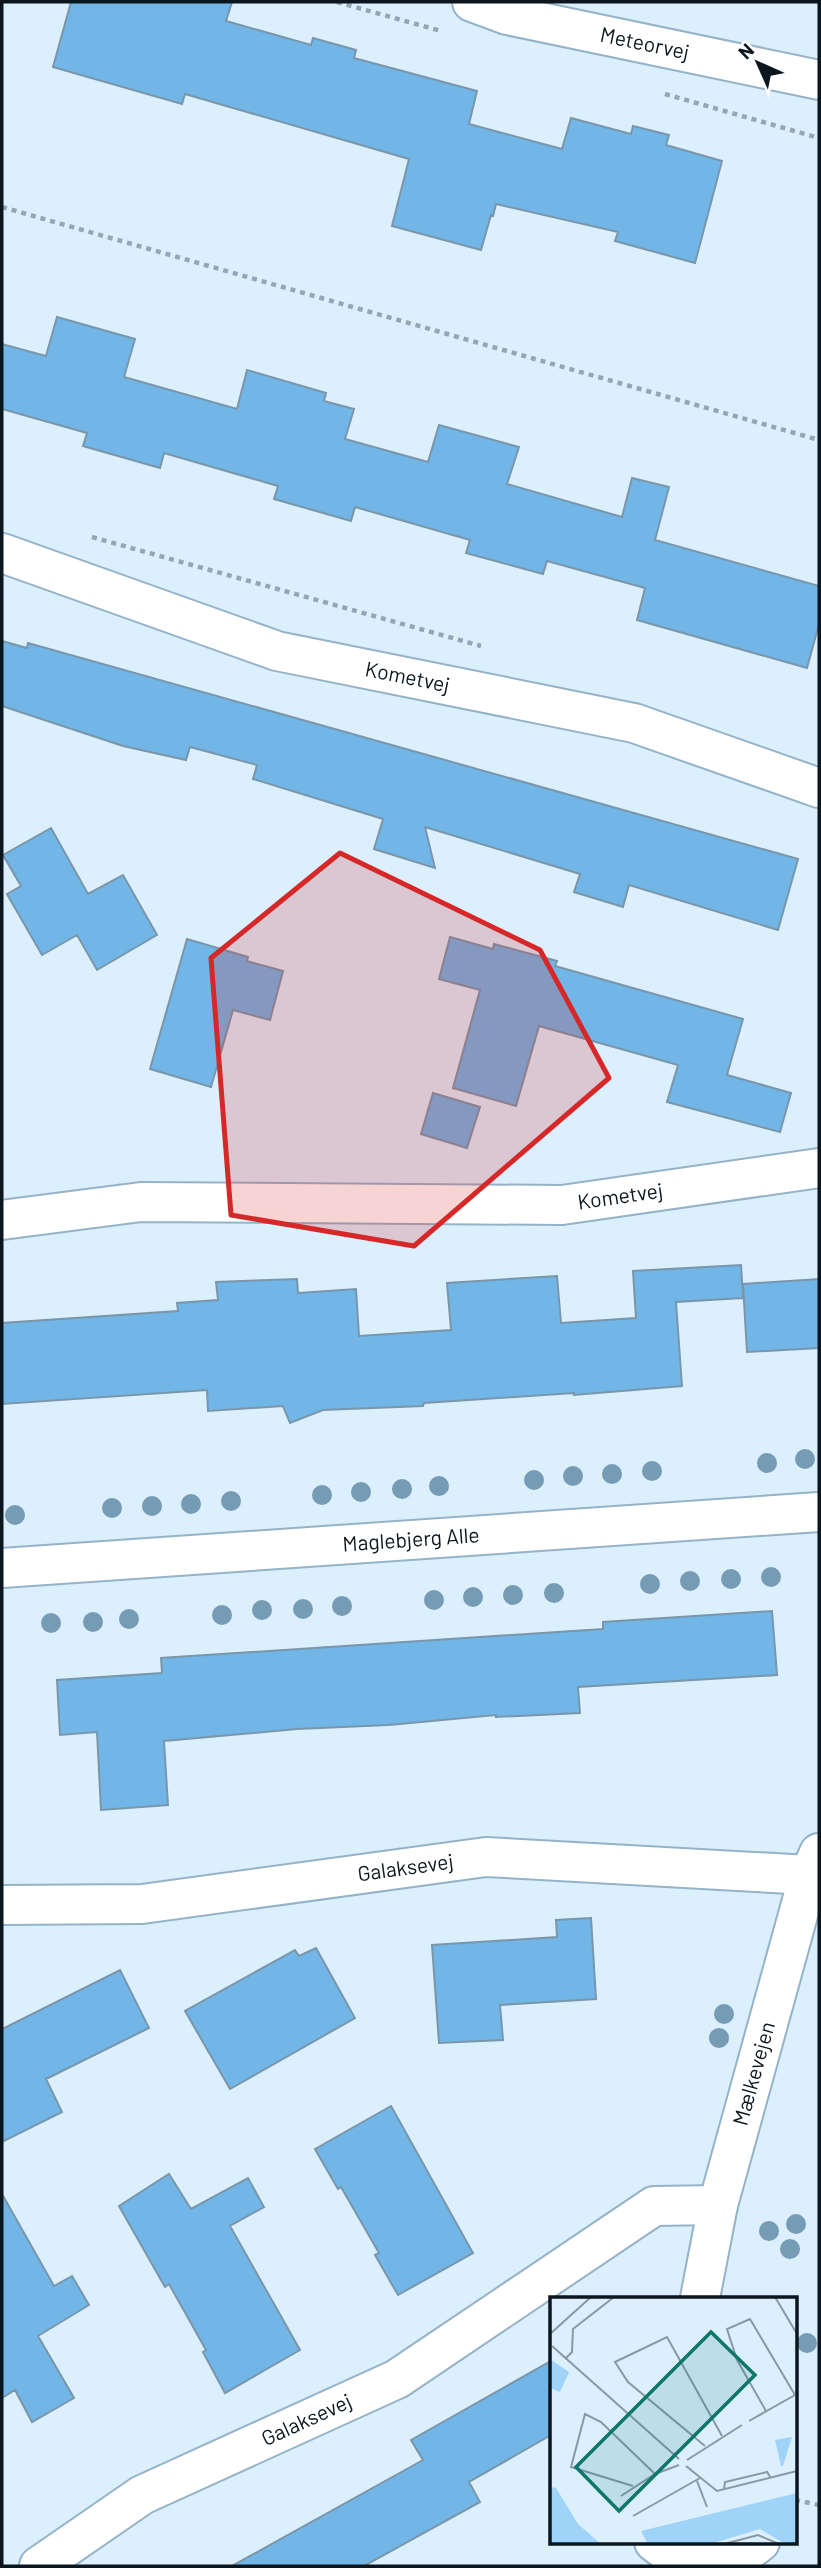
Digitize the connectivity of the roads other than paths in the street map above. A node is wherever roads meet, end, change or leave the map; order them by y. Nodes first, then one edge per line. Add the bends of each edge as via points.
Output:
1 (472, 2) edge
2 (819, 80) edge
3 (2, 553) edge
4 (819, 788) edge
5 (819, 1168) edge
6 (2, 1220) edge
7 (819, 1512) edge
8 (2, 1568) edge
9 (814, 1864) edge
10 (2, 1905) edge
11 (718, 2205) junction
12 (700, 2297) edge
13 (657, 2544) edge
14 (762, 2551) edge
15 (39, 2566) edge

1 - 2 street, Meteorvej via 507,15
3 - 4 street, Kometvej via 277,651 634,723
5 - 6 street, Kometvej via 562,1205 141,1202
7 - 8 street, Maglebjerg Alle
9 - 10 street, Galaksevej via 486,1857 142,1904
9 - 11 street, Mælkevejen
11 - 12 street, Mælkevejen
11 - 15 street, Galaksevej via 654,2206 397,2379 142,2495
13 - 14 street via 690,2562 713,2564

